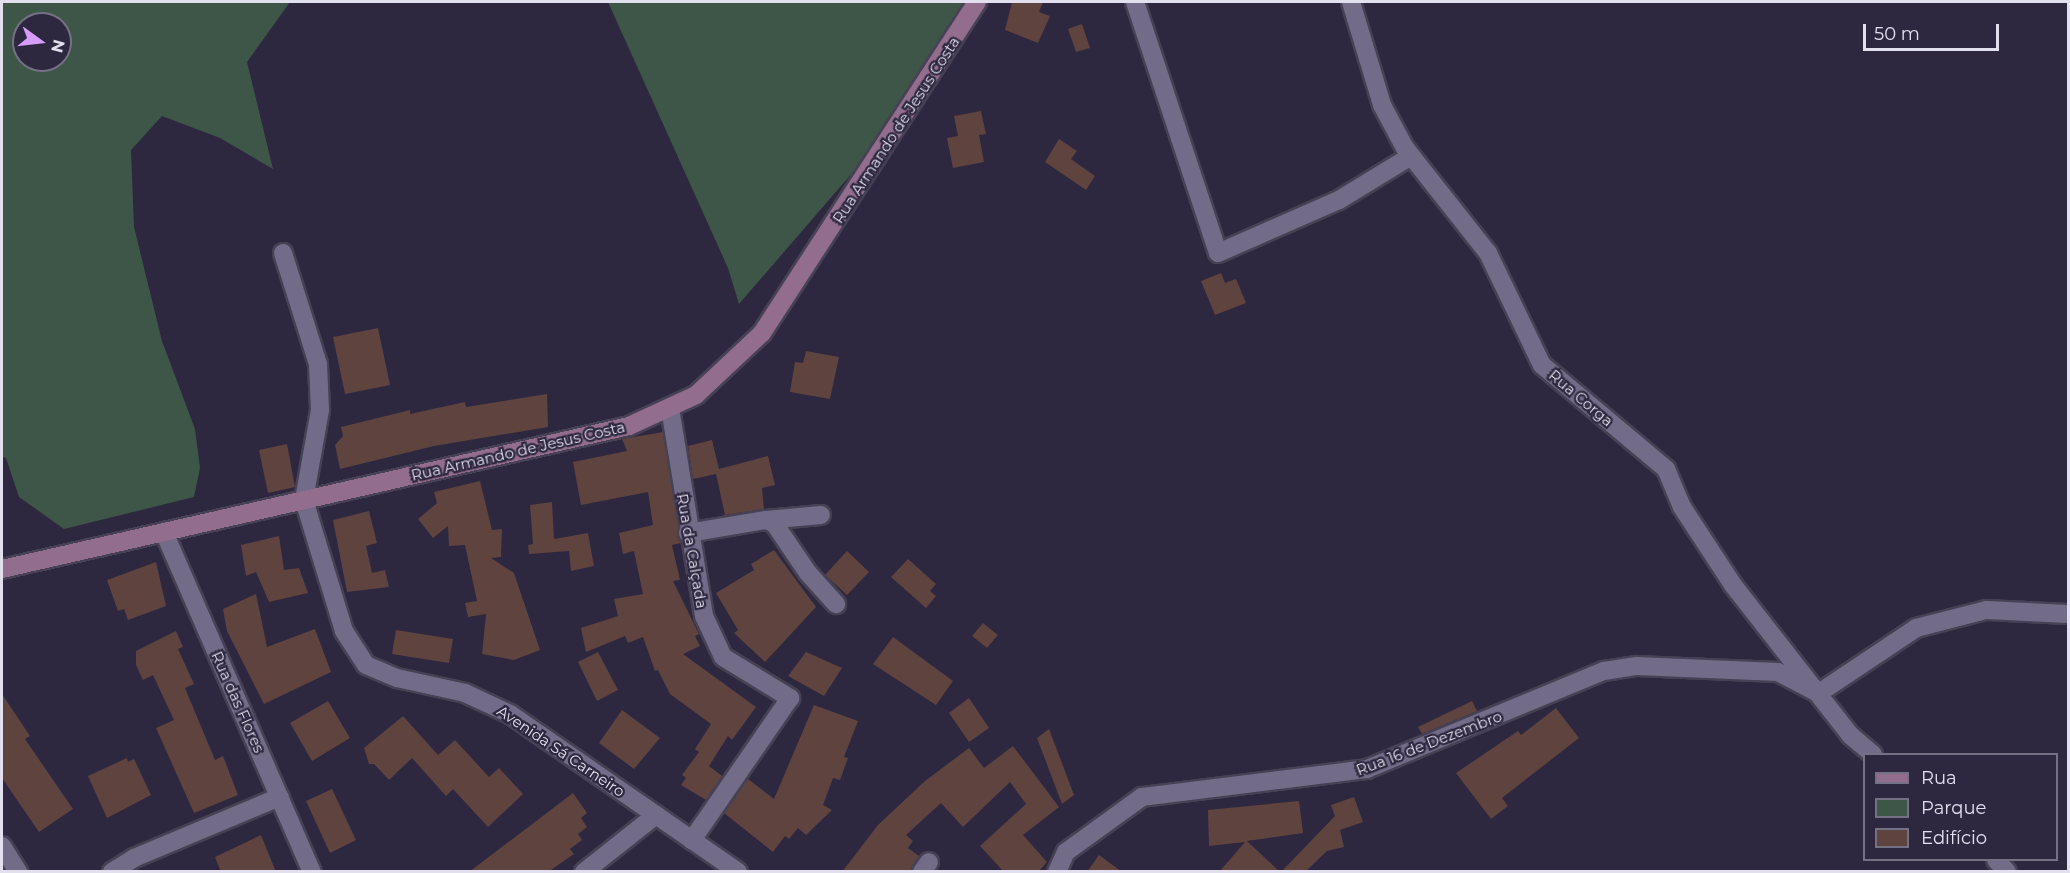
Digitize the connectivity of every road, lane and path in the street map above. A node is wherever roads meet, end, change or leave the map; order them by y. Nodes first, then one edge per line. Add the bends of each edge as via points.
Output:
1 (977, 2) edge
2 (1135, 2) edge
3 (1351, 2) edge
4 (1411, 156) junction
5 (283, 253) dead end
6 (670, 408) junction
7 (304, 500) junction
8 (821, 515) dead end
9 (766, 520) junction
10 (164, 532) junction
11 (688, 533) junction
12 (2, 569) edge
13 (836, 604) dead end
14 (2068, 614) edge
15 (1819, 693) junction
16 (1872, 753) edge
17 (280, 797) junction
18 (656, 815) junction
19 (692, 840) junction
20 (2, 846) edge
21 (18, 872) edge
22 (111, 872) edge
23 (312, 872) edge
24 (584, 872) edge
25 (738, 872) edge
26 (1057, 872) edge

1 - 6 street, Rua Armando de Jesus Costa via 762,333 696,395
2 - 4 street via 1218,253 1339,200
3 - 4 street, Rua Corga via 1382,105
4 - 15 street, Rua Corga via 1488,254 1542,365 1666,469 1682,507 1733,585
5 - 7 street via 318,364 320,410
6 - 7 street, Rua Armando de Jesus Costa via 629,426
6 - 11 street, Rua da Calçada
7 - 10 street, Rua Armando de Jesus Costa
7 - 18 street, Avenida Sá Carneiro via 344,631 366,665 397,678 465,693 510,714
8 - 9 street
9 - 11 street
9 - 13 street via 774,523 808,573
10 - 12 street, Rua Armando de Jesus Costa
10 - 17 street, Rua das Flores
11 - 19 street, Rua da Calçada via 704,616 723,657 790,698
14 - 15 street via 1986,610 1916,628
15 - 16 street, Rua Corga via 1850,735
15 - 26 street, Rua 16 de Dezembro via 1778,672 1637,666 1604,671 1367,770 1142,797 1066,852
17 - 22 street via 134,858
17 - 23 street, Rua das Flores
18 - 19 street, Avenida Sá Carneiro
18 - 24 street
19 - 25 street, Avenida Sá Carneiro
20 - 21 street

